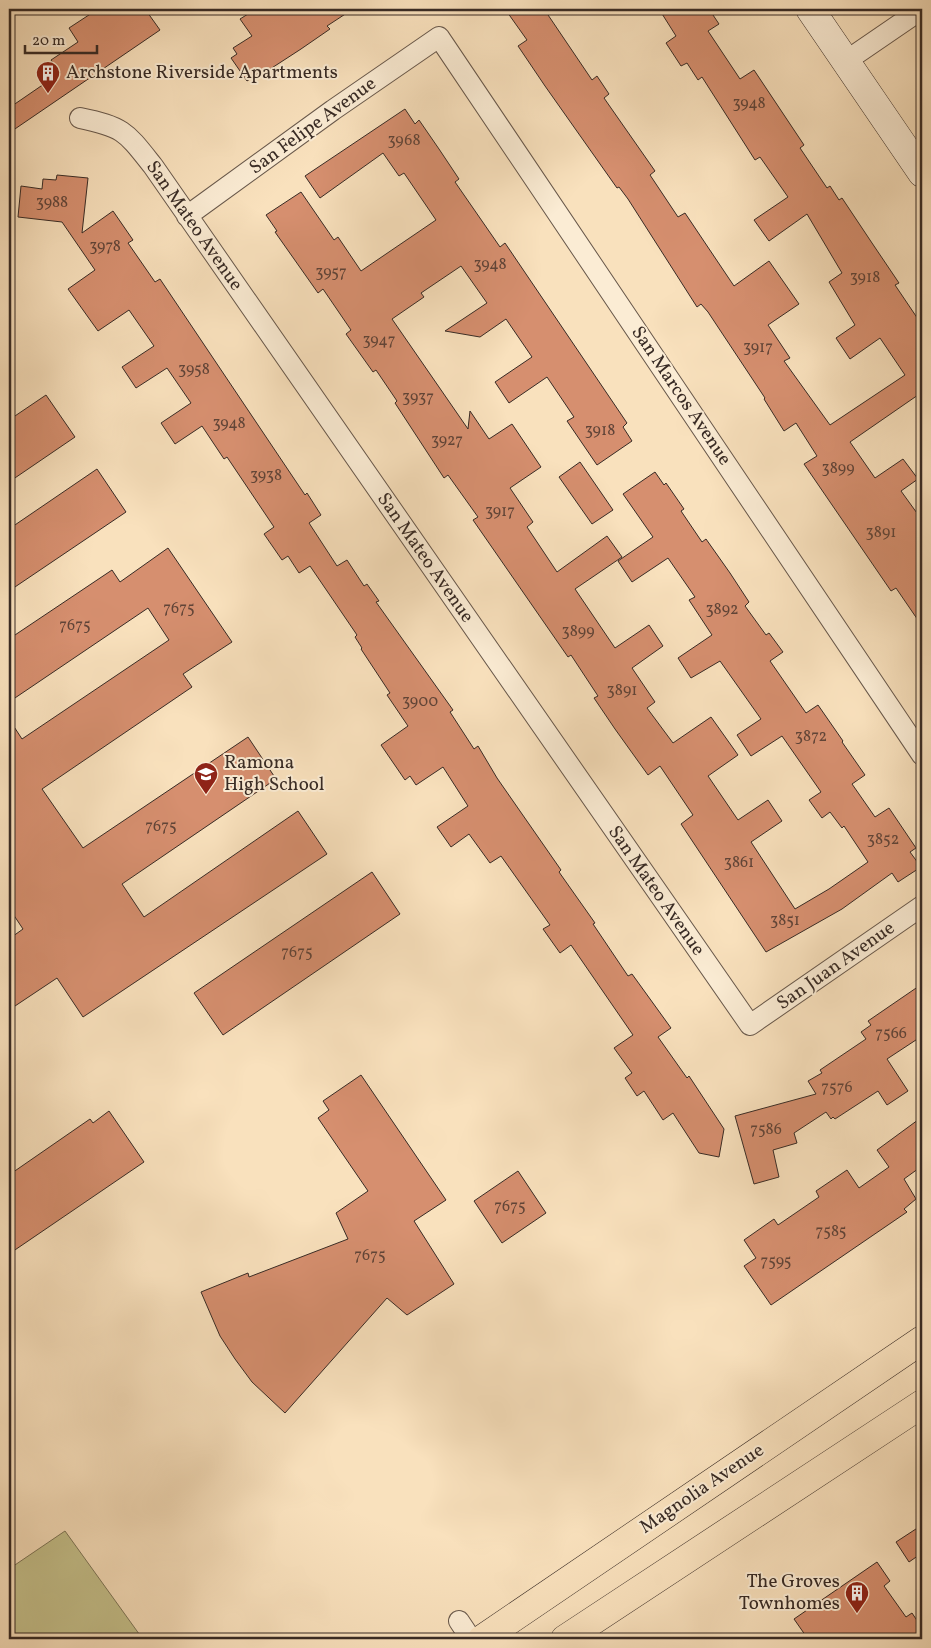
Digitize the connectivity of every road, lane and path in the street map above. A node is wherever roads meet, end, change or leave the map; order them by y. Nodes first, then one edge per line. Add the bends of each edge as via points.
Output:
1 (810, 9) edge
2 (922, 9) edge
3 (439, 37) joint
4 (846, 61) junction
5 (80, 118) dead end
6 (922, 173) edge
7 (187, 216) junction
8 (922, 756) edge
9 (922, 906) edge
10 (750, 1025) joint
11 (922, 1340) edge
12 (922, 1404) edge
13 (459, 1620) dead end
14 (471, 1639) edge
15 (482, 1639) edge
16 (565, 1639) edge

1 - 4 main road
2 - 4 street
3 - 7 street, San Felipe Avenue
3 - 8 street, San Marcos Avenue
4 - 6 main road
5 - 7 street, San Mateo Avenue via 108,124 129,135
7 - 10 street, San Mateo Avenue
9 - 10 street, San Juan Avenue
11 - 15 main road, Magnolia Avenue
12 - 16 main road
13 - 14 street

